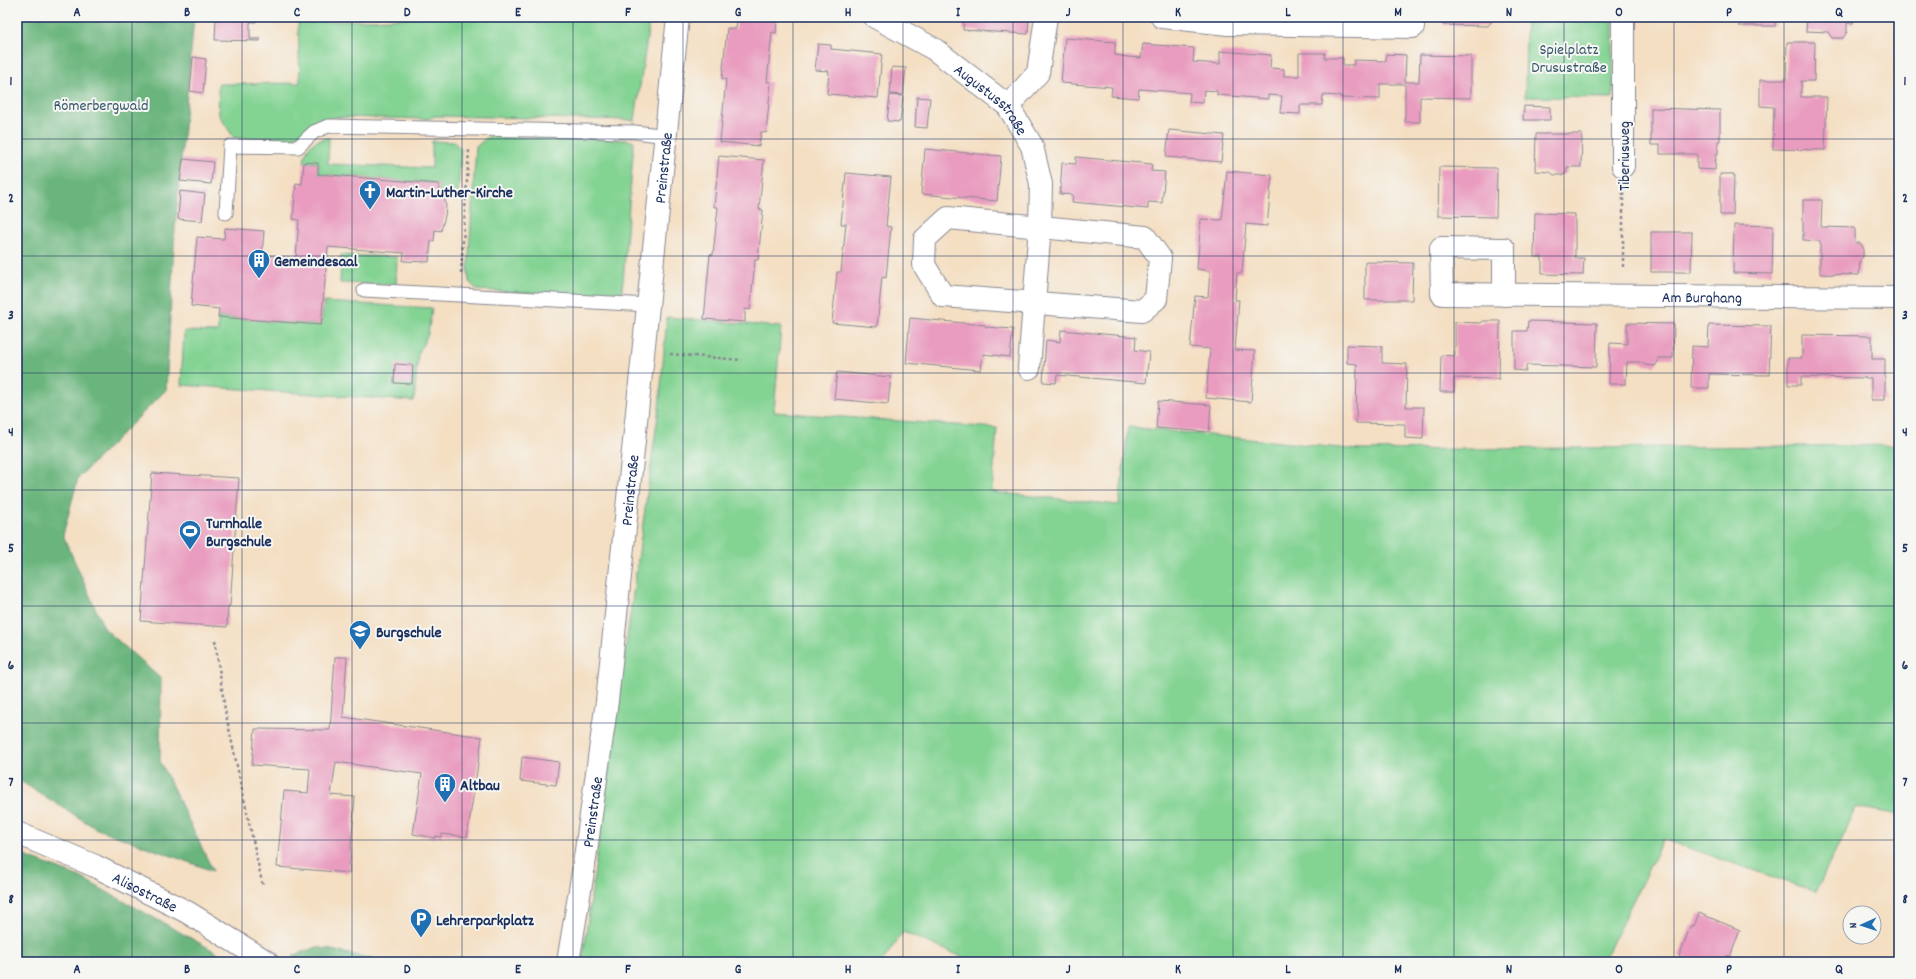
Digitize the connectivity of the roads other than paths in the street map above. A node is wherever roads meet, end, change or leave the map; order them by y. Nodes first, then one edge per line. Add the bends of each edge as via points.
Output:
1 (678, 17) edge
2 (875, 17) edge
3 (1046, 17) edge
4 (1162, 17) edge
5 (1413, 17) edge
6 (1623, 17) edge
7 (1355, 22) edge
8 (1008, 106) junction
9 (667, 136) junction
10 (1622, 166) road end
11 (226, 213) dead end
12 (1040, 226) junction
13 (364, 290) dead end
14 (1504, 294) dead end
15 (1899, 298) edge
16 (1035, 304) junction
17 (649, 305) junction
18 (1029, 368) dead end
19 (17, 833) edge
20 (267, 962) edge
21 (568, 962) edge

1 - 9 street, Preinstraße
2 - 8 street, Augustusstraße via 934,49
3 - 8 street via 1038,73
4 - 7 street via 1228,24
5 - 7 street via 1413,27
6 - 10 street, Tiberiusweg
8 - 12 street, Augustusstraße via 1032,146 1041,184
9 - 11 lane via 636,132 328,126 314,132 298,147 230,146
9 - 17 street, Preinstraße
12 - 16 street, Augustusstraße
12 - 16 street via 948,218 925,238 924,266 943,296
12 - 16 street via 1145,237 1160,258 1156,299 1142,311
13 - 17 lane
14 - 15 street, Am Burghang
16 - 18 street, Augustusstraße
17 - 21 street, Preinstraße via 607,700
19 - 20 street, Alisostraße via 95,866 187,912

